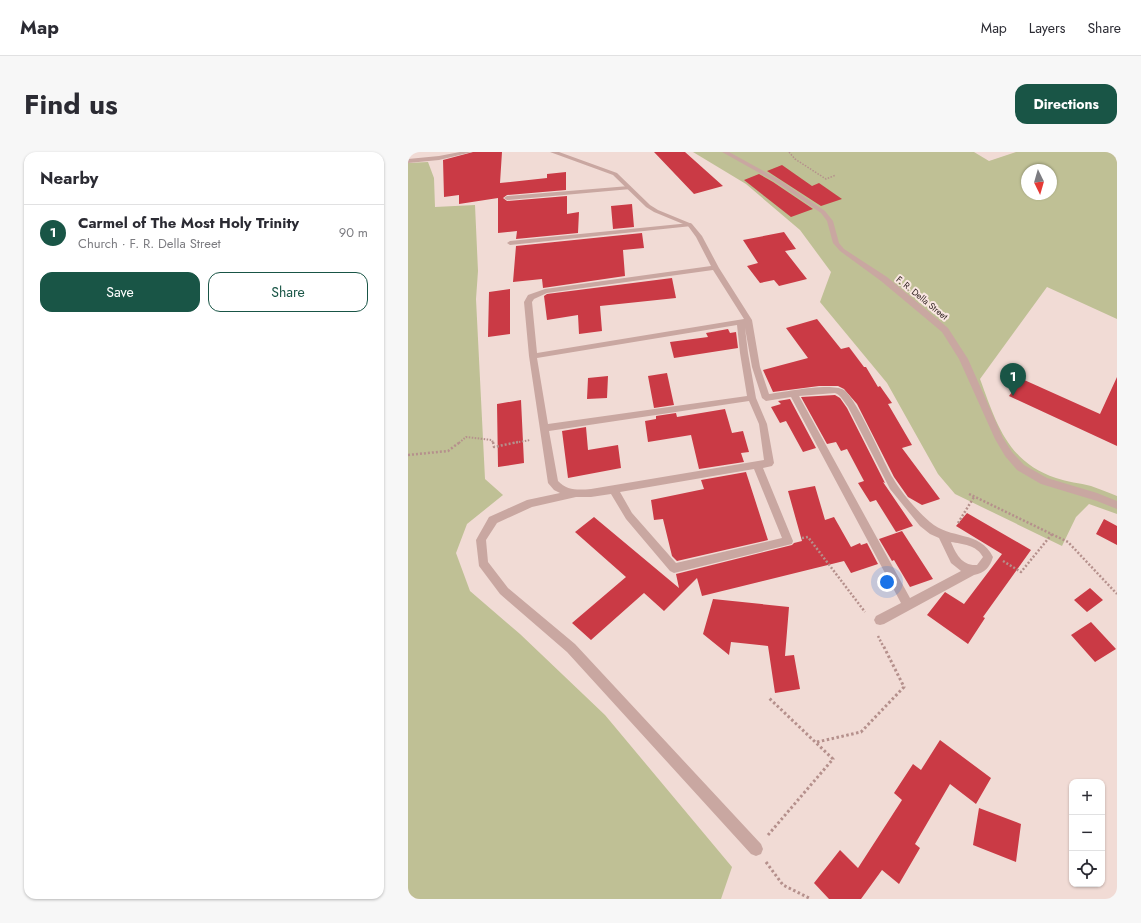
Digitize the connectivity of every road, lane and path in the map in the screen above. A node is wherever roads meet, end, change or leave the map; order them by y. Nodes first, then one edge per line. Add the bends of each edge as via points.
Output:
1 (469, 152) edge
2 (553, 152) edge
3 (563, 152) edge
4 (725, 152) edge
5 (789, 152) edge
6 (570, 158) junction
7 (408, 161) edge
8 (836, 175) dead end
9 (629, 188) junction
10 (507, 198) dead end
11 (690, 225) junction
12 (510, 243) dead end
13 (715, 268) junction
14 (745, 321) junction
15 (533, 356) junction
16 (794, 394) junction
17 (752, 398) junction
18 (544, 433) junction
19 (408, 455) edge
20 (757, 465) junction
21 (613, 489) junction
22 (576, 494) junction
23 (970, 494) dead end
24 (974, 497) junction
25 (1117, 505) edge
26 (1052, 534) junction
27 (946, 536) junction
28 (788, 542) junction
29 (971, 571) junction
30 (1021, 572) dead end
31 (1117, 594) edge
32 (908, 605) junction
33 (869, 619) dead end
34 (880, 620) dead end
35 (876, 632) dead end
36 (769, 698) dead end
37 (817, 742) junction
38 (756, 849) junction
39 (810, 899) edge

1 - 7 street
2 - 6 street
3 - 6 street
4 - 25 street, F. R. Della Street via 776,180 823,212 830,221 836,243 842,250 884,280 945,330 959,352 1000,441 1020,467 1051,485
5 - 8 path via 795,159 826,179
6 - 9 street via 615,174
9 - 10 street
9 - 11 street via 656,210
11 - 12 street
11 - 13 street via 706,247
13 - 14 street
13 - 15 street via 537,294 528,302
14 - 15 street
14 - 16 street via 766,398
14 - 17 street via 744,353
15 - 18 street
16 - 27 street via 827,390 843,393 890,481 923,523
16 - 32 street
17 - 18 street
17 - 20 street via 763,424 769,463
18 - 19 path via 494,446 492,440 466,437 443,452
18 - 22 street via 553,483 564,492
20 - 21 street
20 - 28 street
21 - 22 street
21 - 28 street via 629,516 674,568
22 - 38 street via 530,503 494,520 481,540 483,563 504,591 571,648
23 - 24 path
24 - 26 path
24 - 27 path
26 - 30 path
26 - 31 path via 1068,542
27 - 29 street via 954,560 962,569
27 - 29 street via 973,543 986,552 986,564 980,570
28 - 33 path via 808,537
29 - 32 street
32 - 34 street
35 - 37 path via 904,687 861,732
36 - 37 path
37 - 38 path via 833,759
38 - 39 path via 783,885

